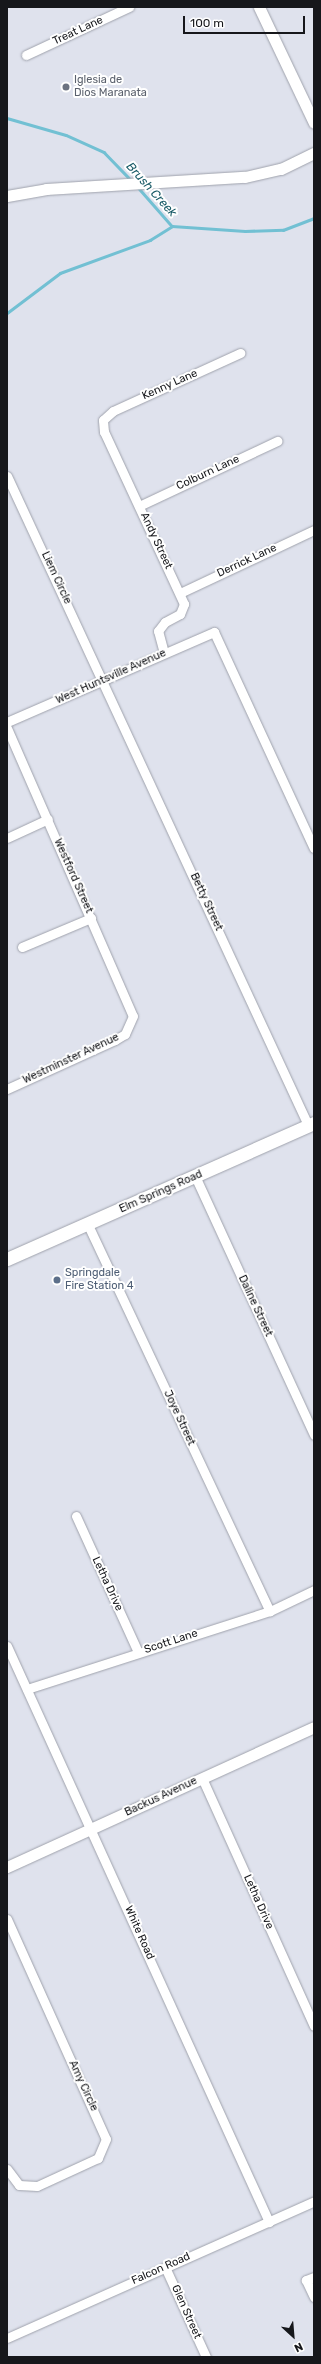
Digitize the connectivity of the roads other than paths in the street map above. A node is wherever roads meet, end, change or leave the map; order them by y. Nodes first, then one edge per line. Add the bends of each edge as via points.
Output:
1 (129, 7) edge
2 (260, 7) edge
3 (26, 55) dead end
4 (314, 123) edge
5 (314, 153) edge
6 (7, 196) edge
7 (240, 353) dead end
8 (103, 420) joint
9 (276, 441) dead end
10 (7, 476) edge
11 (139, 506) junction
12 (314, 530) edge
13 (180, 593) junction
14 (164, 654) junction
15 (104, 680) junction
16 (7, 722) edge
17 (7, 728) edge
18 (48, 819) junction
19 (7, 838) edge
20 (314, 848) edge
21 (92, 918) junction
22 (22, 947) dead end
23 (131, 1025) joint
24 (7, 1089) edge
25 (311, 1124) edge
26 (196, 1176) junction
27 (88, 1225) junction
28 (7, 1259) edge
29 (314, 1435) edge
30 (76, 1516) dead end
31 (314, 1590) edge
32 (270, 1611) junction
33 (7, 1646) edge
34 (138, 1652) junction
35 (27, 1689) junction
36 (314, 1728) edge
37 (202, 1778) junction
38 (92, 1829) junction
39 (7, 1867) edge
40 (7, 1919) edge
41 (314, 2026) edge
42 (7, 2168) edge
43 (314, 2201) edge
44 (269, 2222) junction
45 (165, 2267) junction
46 (310, 2278) edge
47 (314, 2298) edge
48 (7, 2338) edge
49 (206, 2357) edge

1 - 3 street, Treat Lane
2 - 4 street
5 - 6 street via 264,174 46,189
7 - 8 street, Kenny Lane via 113,411
8 - 11 street, Andy Street via 104,432
9 - 11 street, Colburn Lane
10 - 15 street, Liem Circle
11 - 13 street, Andy Street
12 - 13 street, Derrick Lane
13 - 14 street, Andy Street via 183,609 158,631
14 - 15 street, West Huntsville Avenue
14 - 20 street, West Huntsville Avenue via 214,632
15 - 16 street, West Huntsville Avenue
15 - 25 street, Betty Street
17 - 18 street, Westford Street
18 - 19 street
18 - 21 street, Westford Street
21 - 22 street
21 - 23 street, Westford Street via 132,1007
23 - 24 street, Westminster Avenue via 116,1040
25 - 26 main road, Elm Springs Road
26 - 27 main road, Elm Springs Road
26 - 29 street, Daline Street
27 - 28 main road, Elm Springs Road
27 - 32 street, Joye Street
30 - 34 street, Letha Drive
31 - 32 street, Scott Lane
32 - 34 street, Scott Lane
33 - 35 street, White Road
34 - 35 street, Scott Lane
35 - 38 street, White Road
36 - 37 street, Backus Avenue
37 - 38 street, Backus Avenue
37 - 41 street, Letha Drive
38 - 39 street, Backus Avenue
38 - 44 street, White Road
40 - 42 street, Amy Circle via 106,2139 98,2158 38,2186 19,2185
43 - 44 street, Falcon Road
44 - 45 street, Falcon Road
45 - 48 street, Falcon Road
45 - 49 street, Glen Street
46 - 47 street

